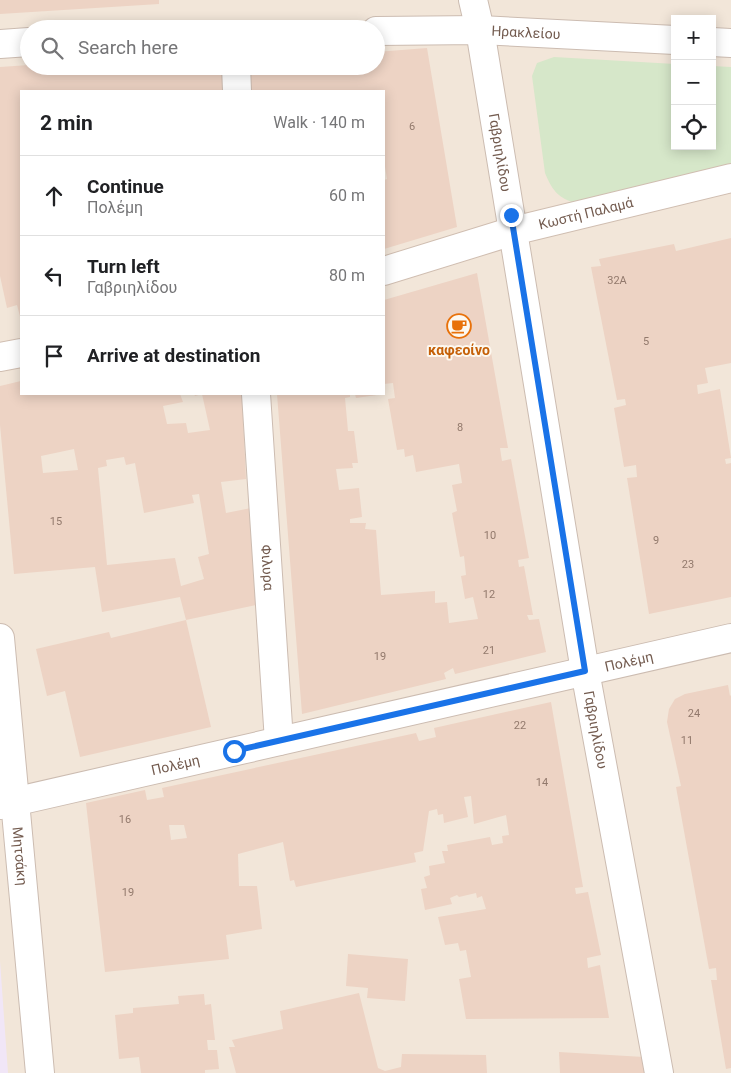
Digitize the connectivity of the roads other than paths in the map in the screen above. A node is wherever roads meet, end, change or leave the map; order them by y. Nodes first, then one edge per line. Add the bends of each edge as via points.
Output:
1 (473, 0) edge
2 (480, 30) junction
3 (385, 31) edge
4 (671, 40) edge
5 (716, 42) edge
6 (20, 43) edge
7 (731, 43) edge
8 (0, 44) edge
9 (236, 75) edge
10 (237, 90) edge
11 (731, 178) edge
12 (513, 231) junction
13 (385, 271) edge
14 (20, 353) edge
15 (0, 357) edge
16 (256, 395) edge
17 (0, 638) edge
18 (731, 638) edge
19 (585, 671) junction
20 (279, 741) junction
21 (7, 803) edge
22 (40, 1073) edge
23 (659, 1073) edge

1 - 2 street, Γαβριηλίδου
2 - 3 street, Ηρακλείου
2 - 4 street, Ηρακλείου
2 - 12 street, Γαβριηλίδου
5 - 7 street
6 - 8 street
9 - 10 street
11 - 12 street, Κωστή Παλαμά
12 - 13 street, Κωστή Παλαμά
12 - 19 street, Γαβριηλίδου
14 - 15 street
16 - 20 street, Φιλυρα
17 - 21 street, Μητσάκη
18 - 19 street, Πολέμη
19 - 20 street, Πολέμη
19 - 23 street, Γαβριηλίδου
20 - 21 street, Πολέμη
21 - 22 street, Μητσάκη

